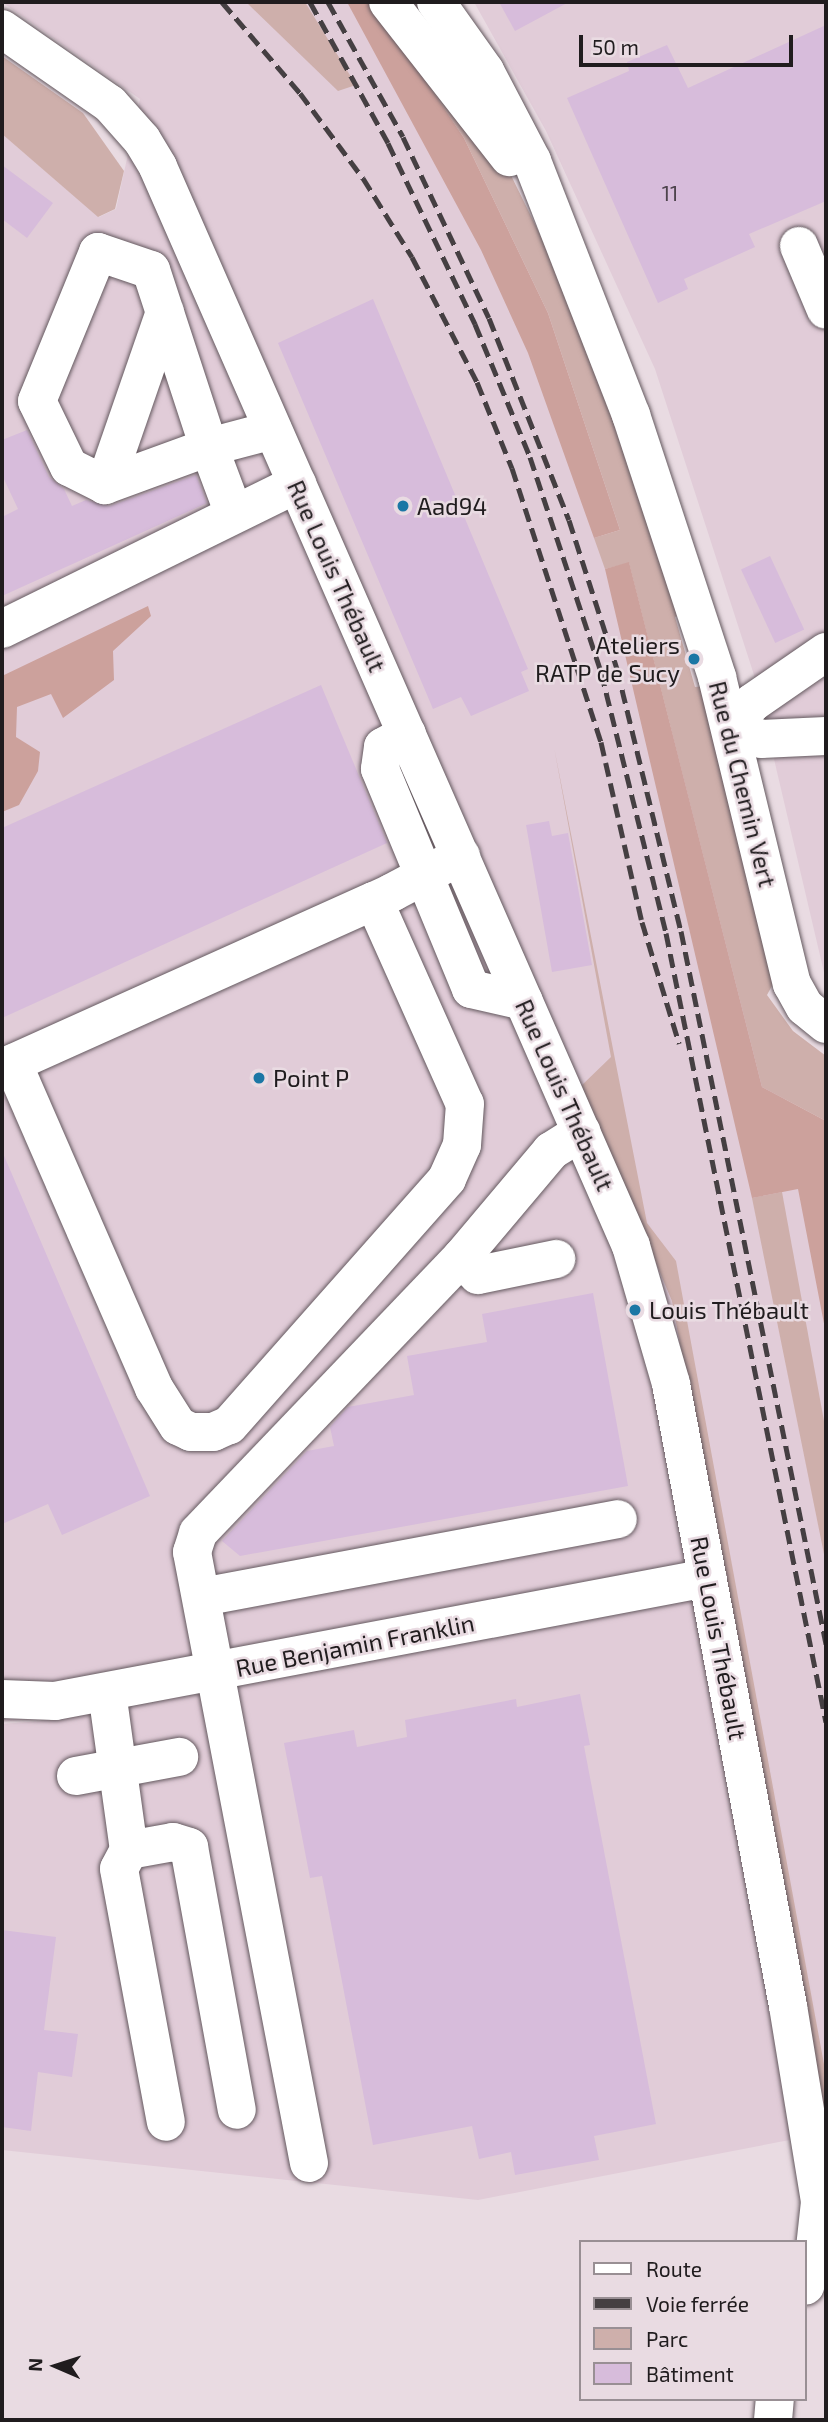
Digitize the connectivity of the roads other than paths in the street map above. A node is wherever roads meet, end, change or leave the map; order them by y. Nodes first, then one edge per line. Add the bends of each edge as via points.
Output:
1 (387, 2) edge
2 (436, 2) edge
3 (2, 29) edge
4 (799, 246) dead end
5 (585, 298) junction
6 (826, 310) edge
7 (165, 312) junction
8 (273, 430) junction
9 (209, 447) junction
10 (297, 484) junction
11 (105, 485) junction
12 (234, 514) junction
13 (2, 629) edge
14 (826, 652) edge
15 (730, 727) junction
16 (407, 734) junction
17 (826, 736) edge
18 (461, 856) junction
19 (424, 876) junction
20 (373, 901) junction
21 (524, 1001) junction
22 (826, 1024) edge
23 (582, 1132) junction
24 (461, 1258) junction
25 (556, 1259) dead end
26 (618, 1519) dead end
27 (707, 1578) junction
28 (202, 1597) junction
29 (216, 1671) junction
30 (107, 1692) junction
31 (2, 1699) edge
32 (179, 1757) dead end
33 (115, 1769) junction
34 (76, 1776) dead end
35 (129, 1850) junction
36 (237, 2110) dead end
37 (166, 2122) dead end
38 (309, 2163) dead end
39 (807, 2280) edge
40 (775, 2401) edge
41 (774, 2420) edge

1 - 5 street, Rue du Chemin Vert via 504,150
2 - 5 street, Rue du Chemin Vert via 507,110 551,206
3 - 8 street, Rue Louis Thébault via 110,104 142,140
4 - 6 street
5 - 15 street, Rue du Chemin Vert via 665,512
7 - 9 street
7 - 11 street
7 - 11 street via 151,270 99,252 37,401 69,467
8 - 9 street
8 - 10 street, Rue Louis Thébault
9 - 11 street
9 - 12 street
10 - 12 street
10 - 16 street, Rue Louis Thébault
12 - 13 street
14 - 15 street via 752,703
15 - 17 street via 761,739
15 - 22 street, Rue du Chemin Vert via 792,984 805,1007
16 - 18 street, Rue Louis Thébault
16 - 19 street via 383,747 379,756
18 - 19 street
18 - 21 street, Rue Louis Thébault
19 - 20 street
19 - 21 street via 471,989
20 - 20 street via 466,1104 462,1145 447,1179 229,1425 213,1432 191,1432 178,1426 166,1411 13,1063
21 - 23 street, Rue Louis Thébault
23 - 24 street via 551,1152
23 - 27 street, Rue Louis Thébault via 631,1246 662,1345
24 - 25 street via 478,1275
24 - 28 street via 198,1533 192,1552
26 - 28 street
27 - 29 street, Rue Benjamin Franklin
27 - 39 street, Rue Louis Thébault via 820,2202
28 - 29 street
29 - 30 street, Rue Benjamin Franklin
29 - 38 street
30 - 31 street, Rue Benjamin Franklin via 55,1701
30 - 33 street
32 - 33 street
33 - 34 street
33 - 35 street
35 - 36 street via 173,1842 189,1847
35 - 37 street via 119,1869
40 - 41 street

